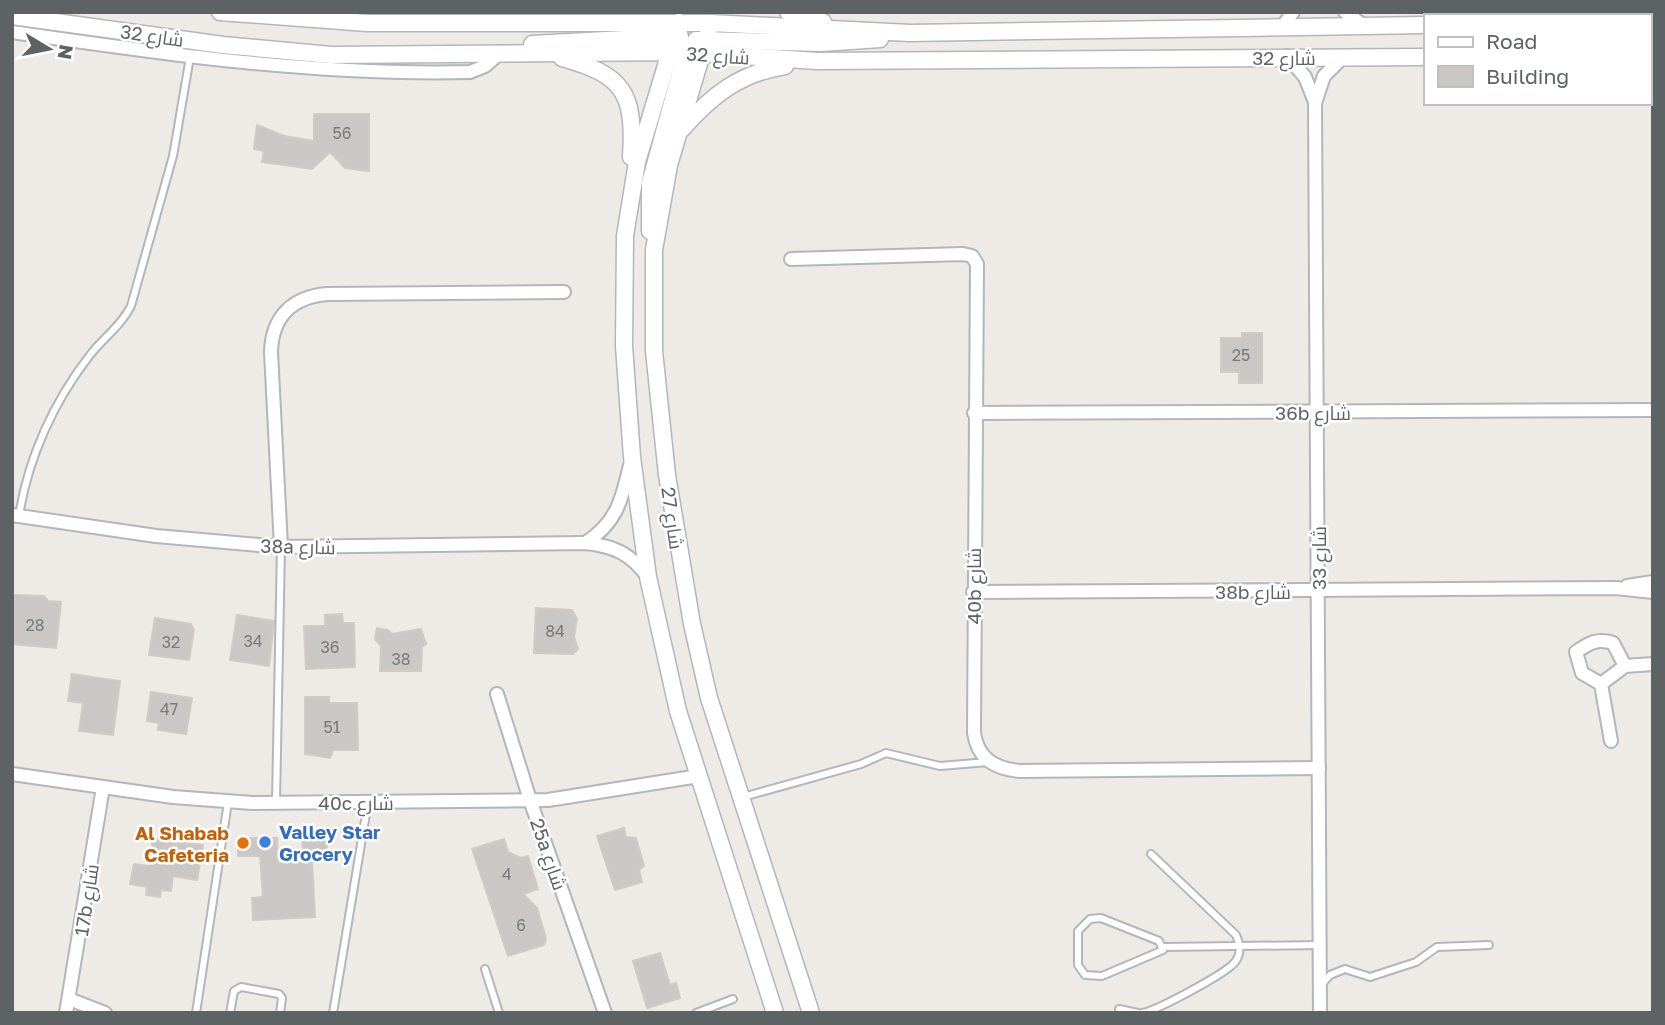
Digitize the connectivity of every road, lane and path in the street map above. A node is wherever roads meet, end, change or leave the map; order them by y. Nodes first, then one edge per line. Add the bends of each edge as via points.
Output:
1 (220, 12) edge
2 (625, 12) edge
3 (788, 12) edge
4 (1293, 12) edge
5 (1345, 12) edge
6 (12, 16) edge
7 (480, 18) edge
8 (505, 18) edge
9 (591, 21) junction
10 (1363, 25) junction
11 (1424, 25) edge
12 (1282, 27) junction
13 (849, 29) junction
14 (12, 32) edge
15 (692, 33) edge
16 (910, 33) junction
17 (501, 52) junction
18 (542, 52) junction
19 (1287, 56) junction
20 (1344, 56) junction
21 (190, 57) junction
22 (1424, 57) edge
23 (817, 61) junction
24 (1315, 103) junction
25 (678, 133) junction
26 (629, 199) junction
27 (654, 250) junction
28 (791, 259) dead end
29 (564, 292) dead end
30 (1653, 410) edge
31 (1317, 412) junction
32 (974, 414) junction
33 (632, 457) junction
34 (16, 515) edge
35 (585, 543) junction
36 (281, 547) junction
37 (648, 577) junction
38 (1653, 582) edge
39 (1616, 588) junction
40 (1318, 591) junction
41 (973, 592) junction
42 (1653, 592) edge
43 (1653, 664) edge
44 (1625, 666) junction
45 (1601, 684) junction
46 (497, 694) dead end
47 (1611, 741) dead end
48 (988, 762) junction
49 (1319, 768) junction
50 (12, 774) edge
51 (699, 776) junction
52 (103, 787) junction
53 (740, 798) junction
54 (530, 800) junction
55 (228, 802) junction
56 (276, 802) junction
57 (368, 802) junction
58 (1151, 854) dead end
59 (1320, 944) junction
60 (1489, 945) dead end
61 (1240, 946) junction
62 (1163, 947) junction
63 (485, 969) dead end
64 (1320, 985) junction
65 (69, 999) junction
66 (733, 999) dead end
67 (1119, 1009) dead end
68 (1159, 1010) edge
69 (66, 1013) edge
70 (105, 1013) edge
71 (197, 1013) edge
72 (230, 1013) edge
73 (280, 1013) edge
74 (333, 1013) edge
75 (499, 1013) edge
76 (605, 1013) edge
77 (696, 1013) edge
78 (775, 1013) edge
79 (811, 1013) edge
80 (1140, 1013) edge
81 (1320, 1013) edge

1 - 7 street, شارع 32 via 333,22
2 - 9 street
3 - 13 street
4 - 12 street
5 - 10 street
6 - 17 street, شارع 32 via 296,53
7 - 8 street, شارع 32
8 - 9 street, شارع 32
9 - 15 street, شارع 32
10 - 11 street, شارع 32
10 - 12 street, شارع 32
12 - 16 street, شارع 32
13 - 15 street, شارع 32
13 - 16 street, شارع 32
14 - 21 street
15 - 16 street via 832,43
15 - 17 street via 542,42
15 - 18 street, شارع 32
15 - 23 street, شارع 32
15 - 25 street, شارع 27
15 - 26 street, شارع 27
15 - 27 street via 650,183 648,217
17 - 18 street, شارع 32
17 - 21 street via 485,66 463,72 295,68
18 - 26 street via 603,72 624,94 633,126
19 - 20 street, شارع 32
19 - 23 street, شارع 32
19 - 24 street, شارع 33 via 1305,77
20 - 22 street, شارع 32
20 - 24 street, شارع 33 via 1324,76
21 - 34 lane via 173,156 131,306 88,357 45,431 27,471
23 - 25 street via 748,74 713,97
24 - 31 street, شارع 33
25 - 27 street, شارع 27 via 660,201
26 - 33 street, شارع 27 via 622,291
27 - 53 street, شارع 27 via 654,351 677,550 709,698
28 - 32 street, 40b شارع via 972,256 977,269
29 - 36 street via 327,293 298,300 286,310 272,336 271,352
30 - 31 street, 36b شارع
31 - 32 street, 36b شارع
31 - 40 street, شارع 33
32 - 41 street, 40b شارع
33 - 35 street via 617,513
33 - 37 street, شارع 27
34 - 36 street, 38a شارع via 156,536
35 - 36 street, 38a شارع
35 - 37 street, 38a شارع via 626,553
36 - 56 lane
37 - 51 street, شارع 27 via 678,711
38 - 39 street, 38b شارع
39 - 40 street, 38b شارع
39 - 42 street, 38b شارع
40 - 41 street, 38b شارع
40 - 49 street, شارع 33
41 - 48 street, 40b شارع via 974,733 975,744
43 - 44 street
44 - 45 street
44 - 45 street via 1613,643 1603,640 1576,652 1582,673
45 - 47 street
46 - 54 street, 25a شارع
48 - 49 street via 1019,771
48 - 53 lane via 940,766 886,753
49 - 59 street, شارع 33
50 - 52 street, 40c شارع
51 - 54 street, 40c شارع via 575,798
51 - 78 street, شارع 27
52 - 55 street, 40c شارع
52 - 65 street, 17b شارع
53 - 79 street, شارع 27
54 - 57 street, 40c شارع
54 - 76 street, 25a شارع
55 - 56 street, 40c شارع
55 - 71 lane
56 - 57 street, 40c شارع
57 - 74 lane
58 - 61 lane via 1236,935
59 - 61 lane
59 - 64 street, شارع 33
60 - 64 lane via 1437,947 1416,962 1370,977 1337,971
61 - 62 lane
61 - 68 lane via 1230,968
62 - 62 lane via 1159,941 1101,918 1090,919 1078,931 1078,965 1085,975 1097,977 1159,954
63 - 75 lane
64 - 81 street, شارع 33
65 - 69 street, 17b شارع
65 - 70 street
66 - 77 lane
67 - 80 lane
68 - 80 lane
72 - 73 lane via 234,991 241,987 279,993

